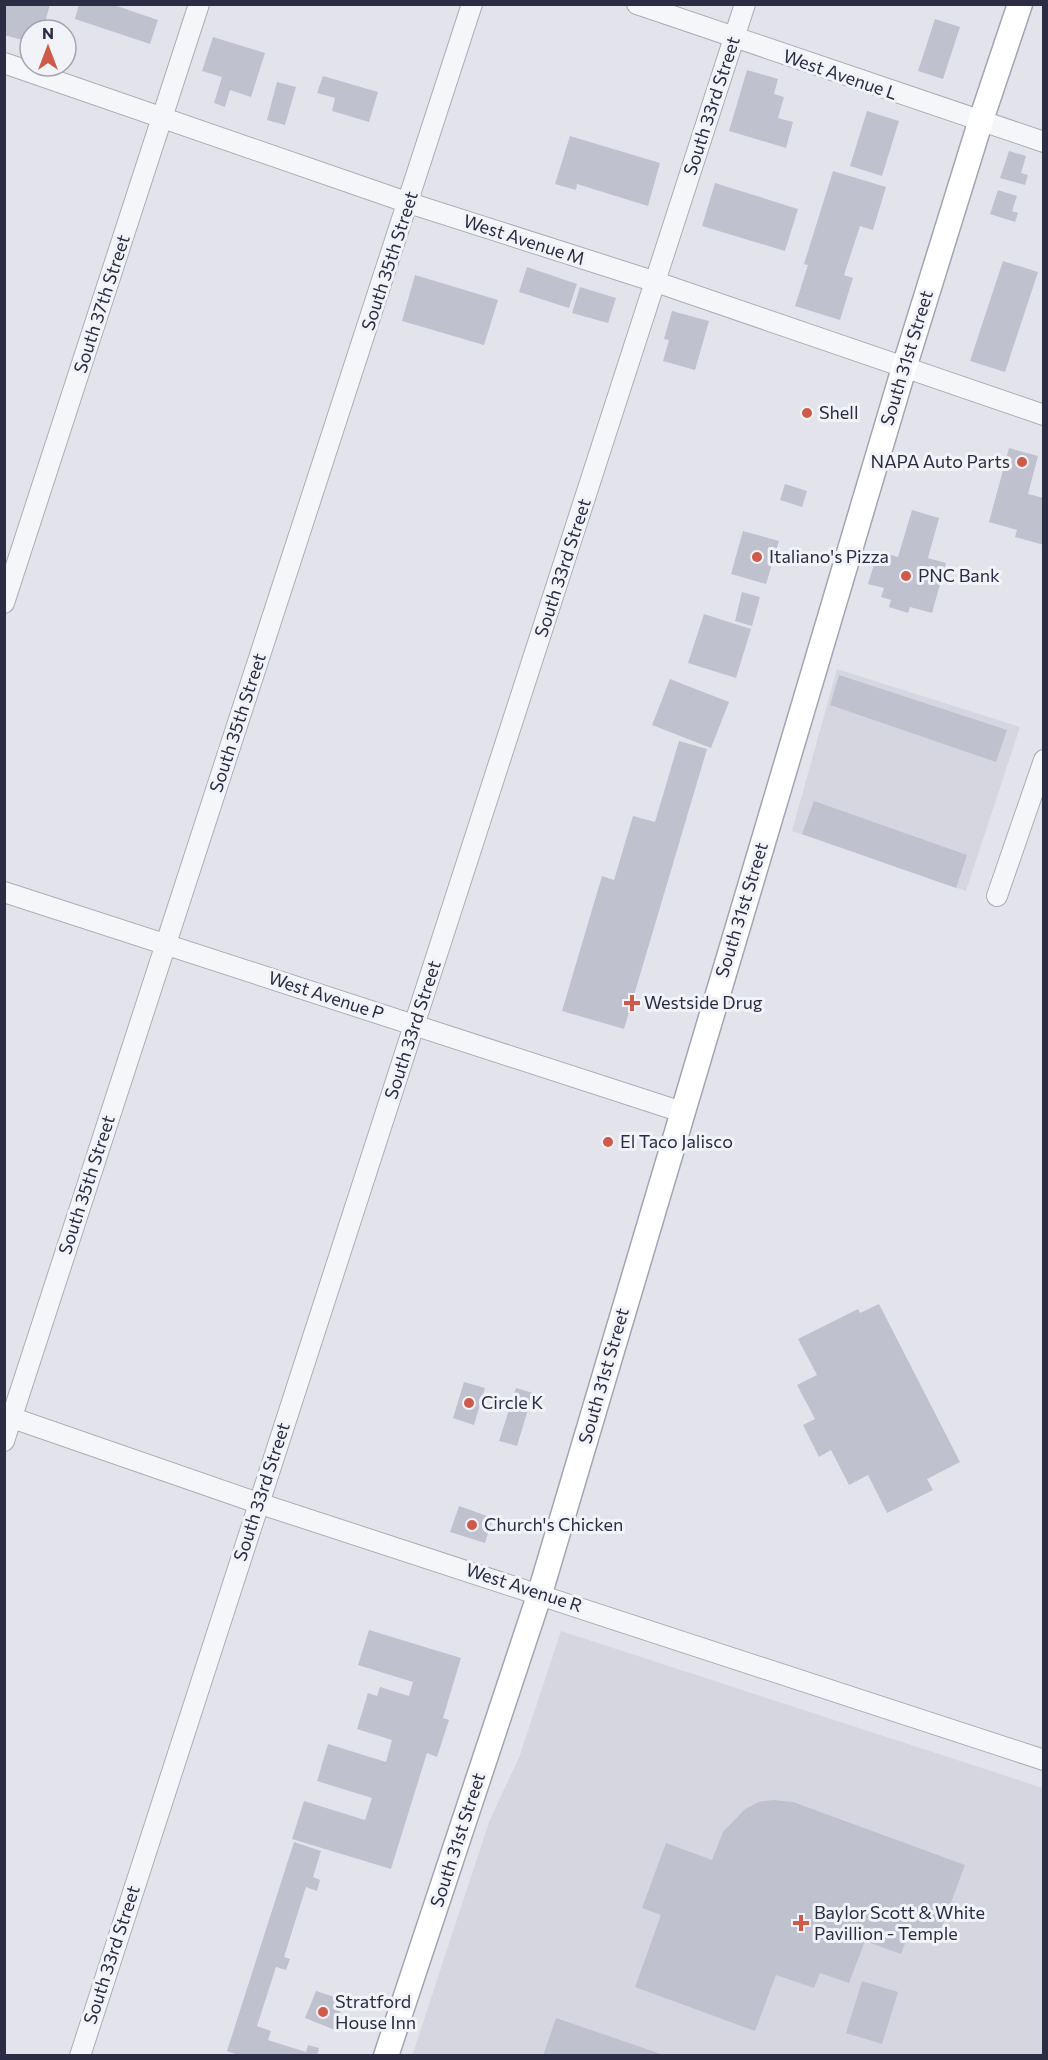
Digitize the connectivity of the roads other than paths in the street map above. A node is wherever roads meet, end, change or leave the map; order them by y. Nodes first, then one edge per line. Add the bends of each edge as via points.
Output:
1 (199, 4) edge
2 (472, 4) edge
3 (637, 4) edge
4 (745, 4) edge
5 (1020, 4) edge
6 (734, 38) junction
7 (4, 63) edge
8 (162, 118) junction
9 (980, 123) junction
10 (1044, 142) edge
11 (409, 203) junction
12 (656, 282) junction
13 (903, 368) junction
14 (1044, 415) edge
15 (4, 603) edge
16 (1044, 760) edge
17 (4, 892) edge
18 (997, 896) dead end
19 (165, 944) junction
20 (414, 1025) junction
21 (682, 1112) junction
22 (8, 1416) edge
23 (4, 1441) edge
24 (258, 1503) junction
25 (540, 1593) junction
26 (1044, 1760) edge
27 (80, 2055) edge
28 (386, 2055) edge

1 - 8 street, South 37th Street
2 - 11 street, South 35th Street
3 - 6 street, West Avenue L
4 - 6 street, South 33rd Street
5 - 9 main road, South 31st Street
6 - 9 street, West Avenue L
6 - 12 street, South 33rd Street
7 - 8 street, West Avenue M
8 - 11 street, West Avenue M
8 - 15 street, South 37th Street
9 - 10 street, West Avenue L
9 - 13 main road, South 31st Street
11 - 12 street, West Avenue M
11 - 19 street, South 35th Street
12 - 13 street, West Avenue M
12 - 20 street, South 33rd Street
13 - 14 street, West Avenue M
13 - 21 main road, South 31st Street
16 - 18 street
17 - 19 street, West Avenue P
19 - 20 street, West Avenue P
19 - 22 street, South 35th Street
20 - 21 street, West Avenue P
20 - 24 street, South 33rd Street
21 - 25 main road, South 31st Street
22 - 23 street, South 35th Street
22 - 24 street, West Avenue R
24 - 25 street, West Avenue R
24 - 27 street, South 33rd Street
25 - 26 street, West Avenue R
25 - 28 main road, South 31st Street

